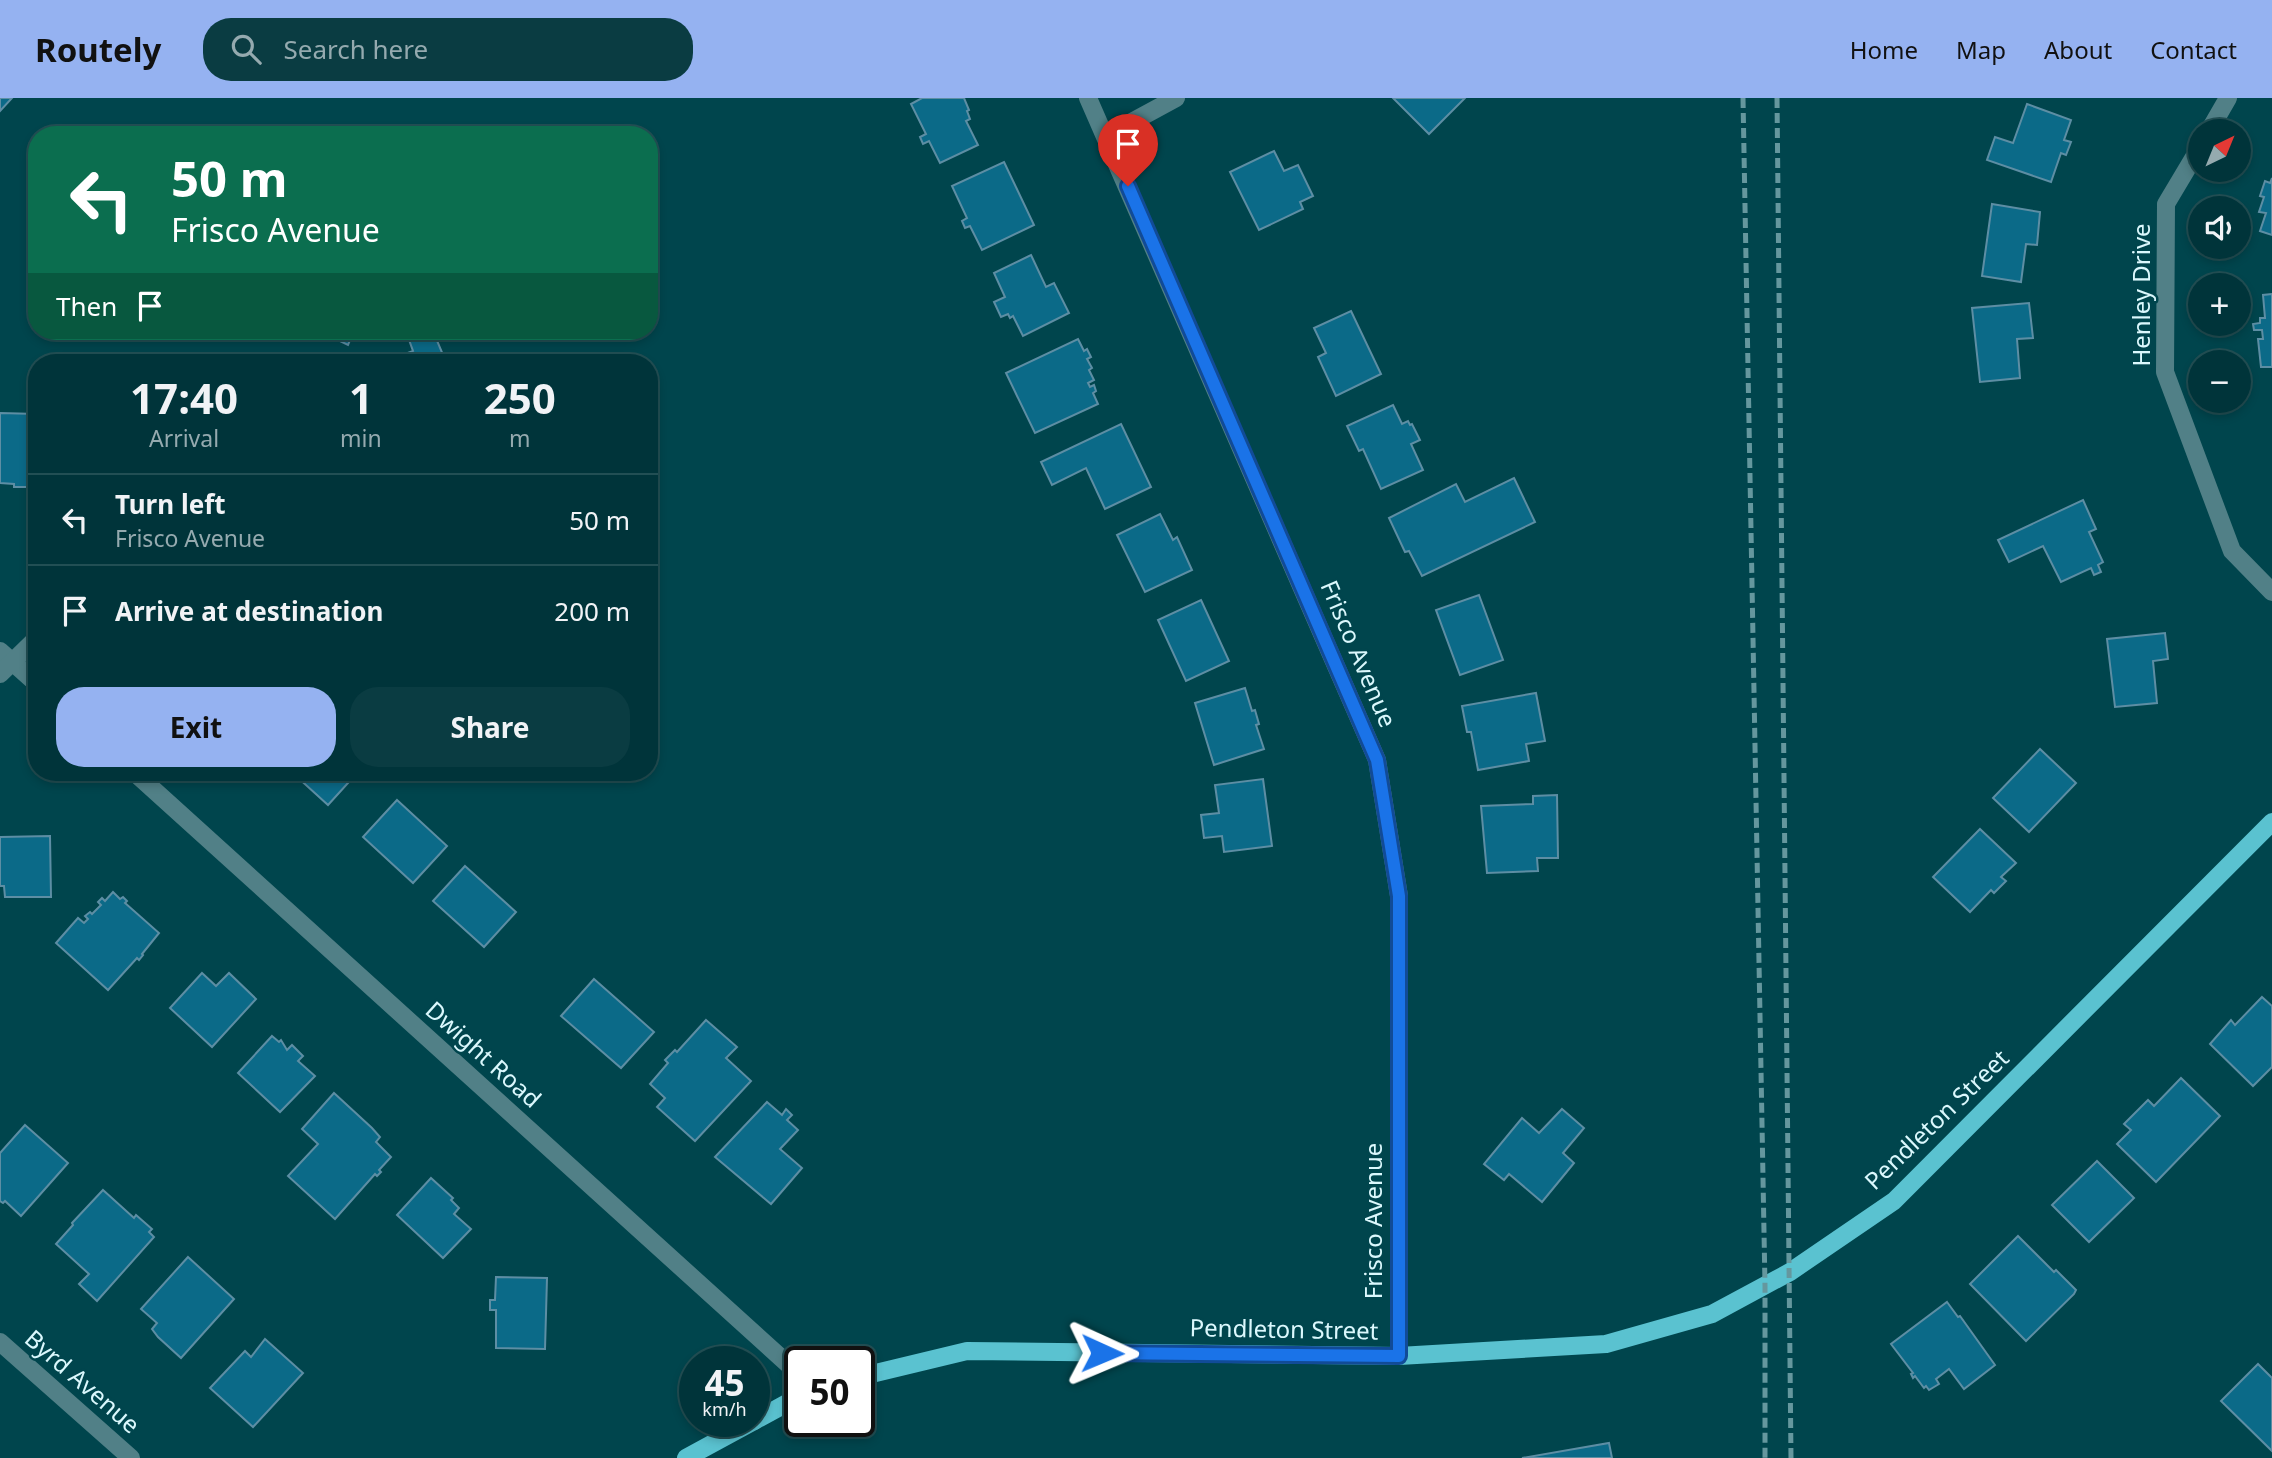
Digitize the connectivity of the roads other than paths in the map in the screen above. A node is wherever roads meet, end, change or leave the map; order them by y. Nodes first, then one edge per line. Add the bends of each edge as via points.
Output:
1 (1088, 98) edge
2 (1176, 98) edge
3 (2228, 98) edge
4 (2216, 119) edge
5 (1106, 136) junction
6 (2188, 167) edge
7 (2272, 592) edge
8 (28, 645) edge
9 (4, 662) edge
10 (28, 678) edge
11 (144, 781) edge
12 (2272, 822) edge
13 (0, 1342) edge
14 (1399, 1356) junction
15 (784, 1361) edge
16 (875, 1373) edge
17 (725, 1437) edge
18 (131, 1458) edge
19 (686, 1458) edge

1 - 5 street, Frisco Avenue
2 - 5 street
3 - 4 street
5 - 14 street, Frisco Avenue via 1377,760 1399,896
6 - 7 street, Henley Drive via 2166,204 2165,372 2232,551
8 - 9 street
9 - 10 street
11 - 15 street, Dwight Road
12 - 14 main road, Pendleton Street via 1894,1201 1790,1272 1712,1314 1606,1344
13 - 18 street, Byrd Avenue
14 - 16 main road, Pendleton Street via 967,1351
17 - 19 main road

